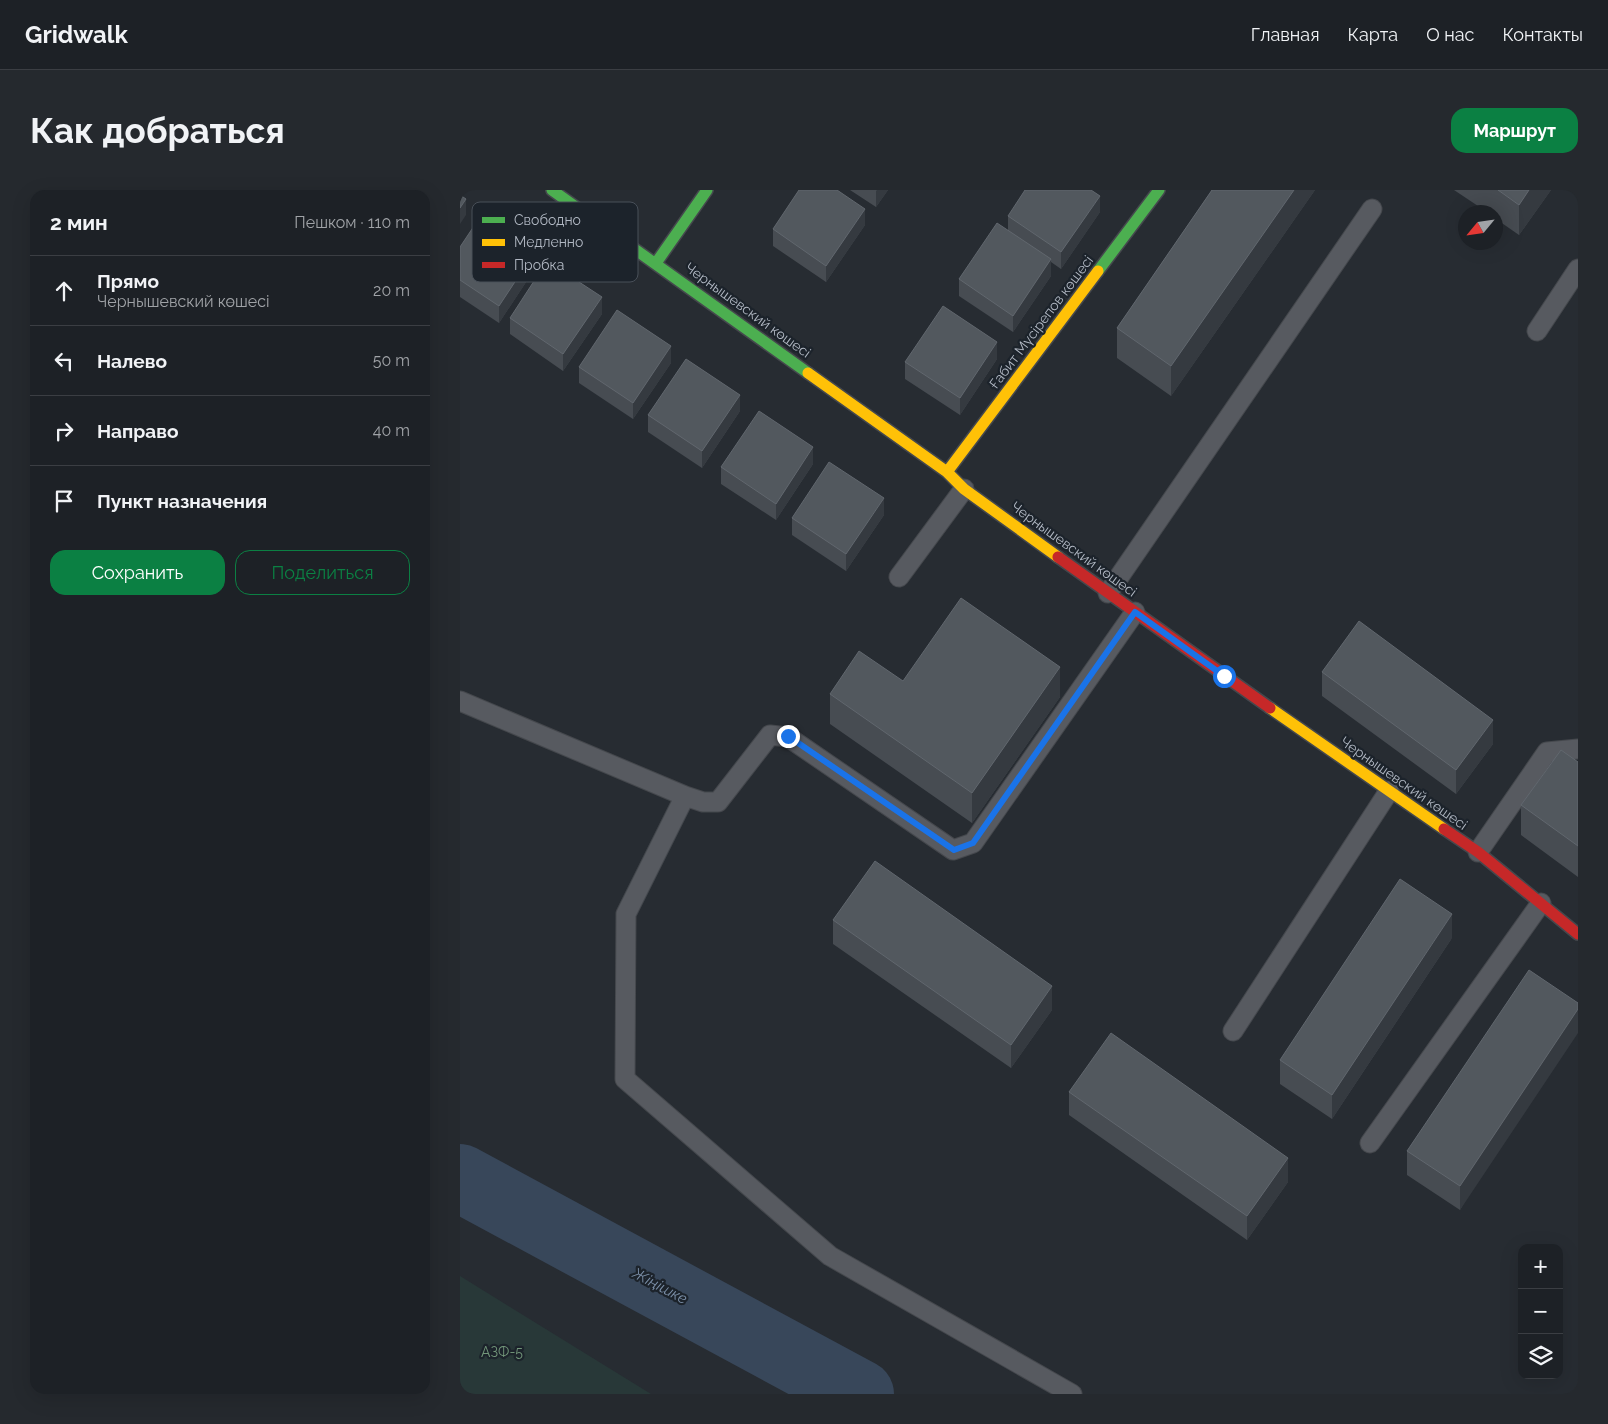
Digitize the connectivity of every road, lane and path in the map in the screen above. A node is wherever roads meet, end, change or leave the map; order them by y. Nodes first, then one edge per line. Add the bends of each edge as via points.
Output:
1 (552, 190) edge
2 (707, 190) edge
3 (1159, 190) edge
4 (569, 202) edge
5 (1372, 209) dead end
6 (638, 250) edge
7 (656, 263) junction
8 (1578, 269) edge
9 (1537, 331) dead end
10 (948, 472) junction
11 (964, 489) junction
12 (899, 577) dead end
13 (1108, 593) junction
14 (1135, 612) junction
15 (460, 701) edge
16 (1578, 749) edge
17 (1389, 791) junction
18 (685, 796) junction
19 (1478, 852) junction
20 (1541, 903) junction
21 (1578, 934) edge
22 (1233, 1031) dead end
23 (1370, 1143) dead end
24 (1072, 1394) edge

1 - 4 street, Чернышевский көшесі
2 - 7 street
3 - 10 street, Ғабит Мүсірепов көшесі
5 - 13 lane
6 - 7 street, Чернышевский көшесі
7 - 10 street, Чернышевский көшесі
8 - 9 lane
10 - 11 street, Чернышевский көшесі
11 - 12 lane
11 - 13 street, Чернышевский көшесі
13 - 14 street, Чернышевский көшесі
14 - 17 street, Чернышевский көшесі
14 - 18 lane via 973,843 954,850 788,736 770,735 718,802 702,802
15 - 18 lane
16 - 19 lane via 1547,752
17 - 19 street, Чернышевский көшесі
17 - 22 lane
18 - 24 lane via 626,914 625,1078 830,1256
19 - 20 street, Чернышевский көшесі
20 - 21 street, Чернышевский көшесі
20 - 23 lane

